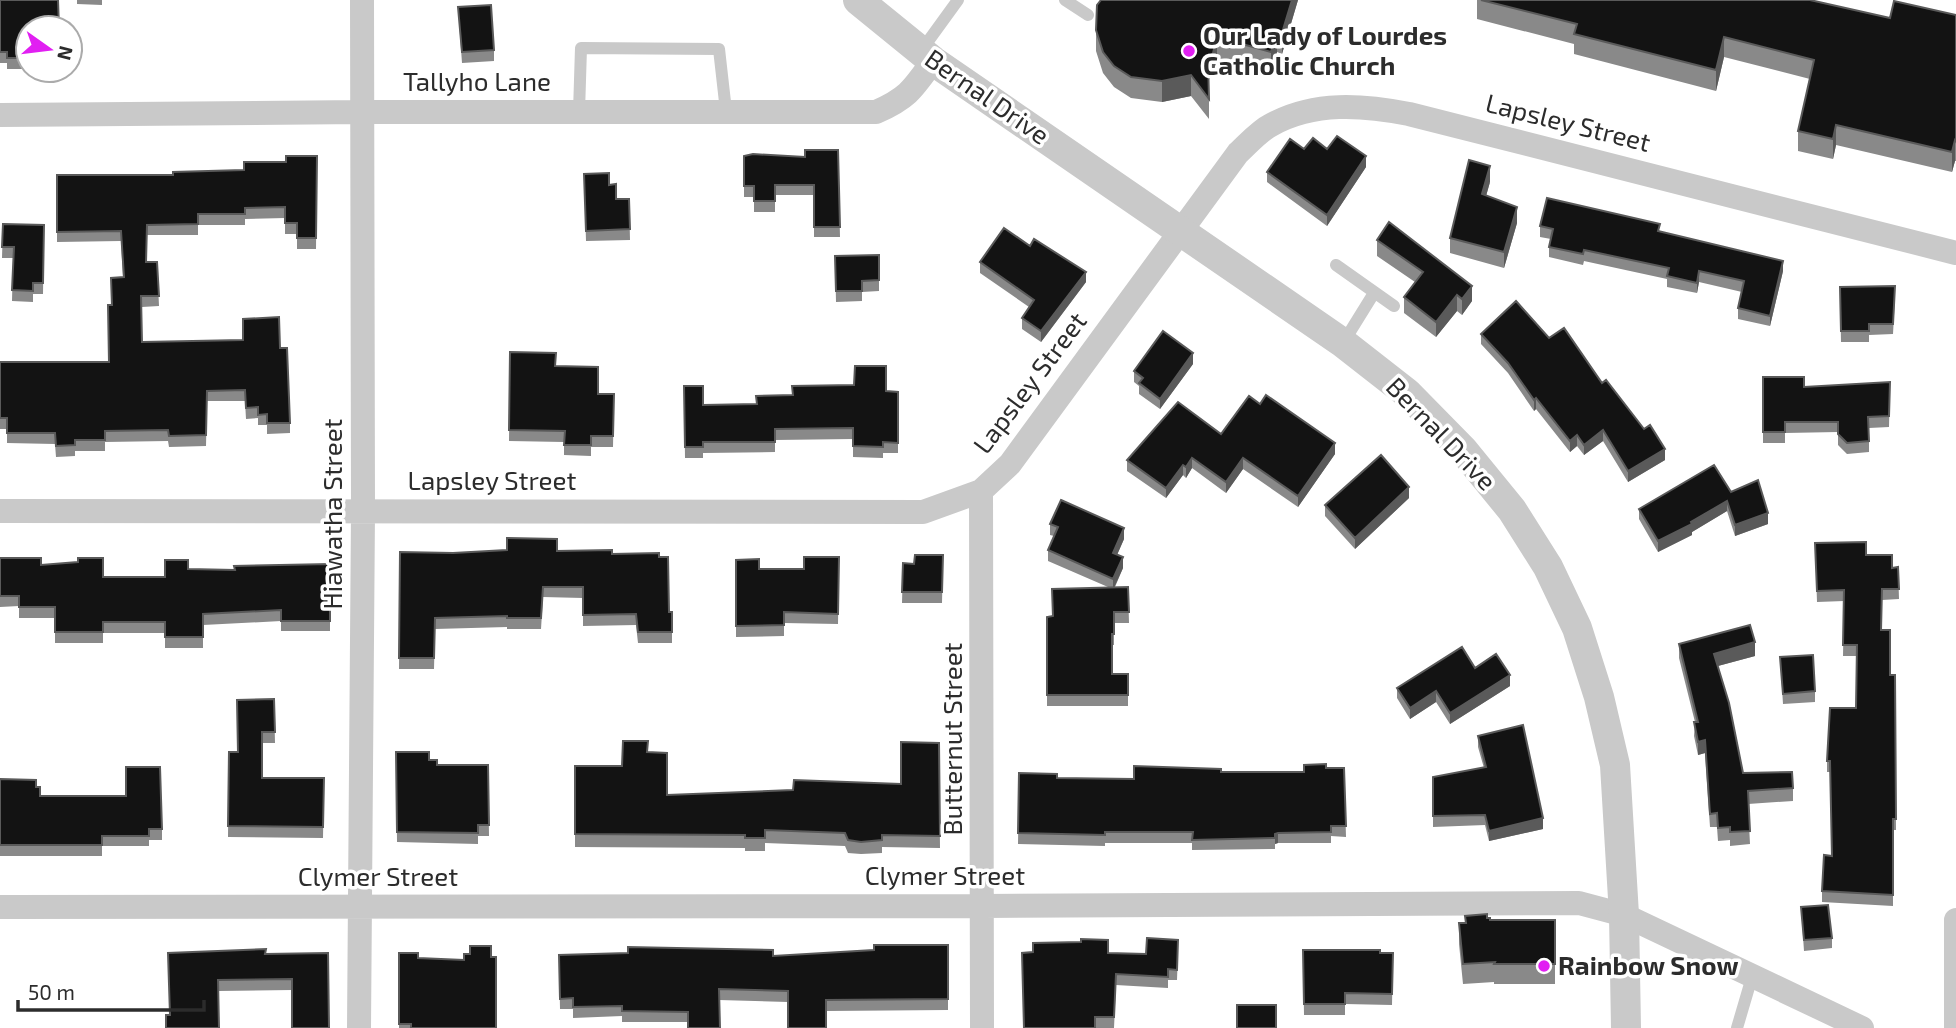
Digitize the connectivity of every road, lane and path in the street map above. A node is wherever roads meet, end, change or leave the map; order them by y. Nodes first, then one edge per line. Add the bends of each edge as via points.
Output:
1 (362, 0) edge
2 (858, 0) edge
3 (958, 0) edge
4 (1065, 0) edge
5 (1088, 15) dead end
6 (927, 57) junction
7 (726, 111) junction
8 (362, 112) junction
9 (579, 112) junction
10 (0, 115) edge
11 (1181, 231) junction
12 (1956, 253) edge
13 (1336, 265) dead end
14 (1374, 293) junction
15 (1394, 306) dead end
16 (1343, 343) junction
17 (981, 491) junction
18 (0, 511) edge
19 (363, 511) junction
20 (983, 906) junction
21 (0, 907) edge
22 (359, 907) junction
23 (1624, 915) junction
24 (1956, 920) edge
25 (1752, 977) junction
26 (359, 1028) edge
27 (982, 1028) edge
28 (1626, 1028) edge
29 (1737, 1028) edge
30 (1862, 1028) edge
31 (1956, 1028) edge

1 - 8 street, Hiawatha Street
2 - 6 street, Bernal Drive
3 - 6 lane
4 - 5 lane
6 - 7 street, Tallyho Lane via 915,87 876,112
6 - 11 street, Bernal Drive
7 - 9 street, Tallyho Lane
7 - 9 lane via 719,49 581,48
8 - 9 street, Tallyho Lane
8 - 10 street, Tallyho Lane
8 - 19 street, Hiawatha Street
11 - 12 street, Lapsley Street via 1238,152 1269,125 1302,112 1339,106 1374,107
11 - 16 street, Bernal Drive
11 - 17 street, Lapsley Street via 1010,464
13 - 14 lane
14 - 15 lane
14 - 16 lane
16 - 23 street, Bernal Drive via 1407,393 1471,460 1548,567 1577,628 1615,765
17 - 19 street, Lapsley Street via 923,512
17 - 20 street, Butternut Street
18 - 19 street, Lapsley Street
19 - 22 street, Hiawatha Street
20 - 22 street, Clymer Street
20 - 23 street, Clymer Street via 1579,903
20 - 27 street, Butternut Street
21 - 22 street, Clymer Street
22 - 26 street, Hiawatha Street
23 - 25 street, Clymer Street
23 - 28 street, Bernal Drive
24 - 31 street
25 - 29 lane
25 - 30 street, Clymer Street

